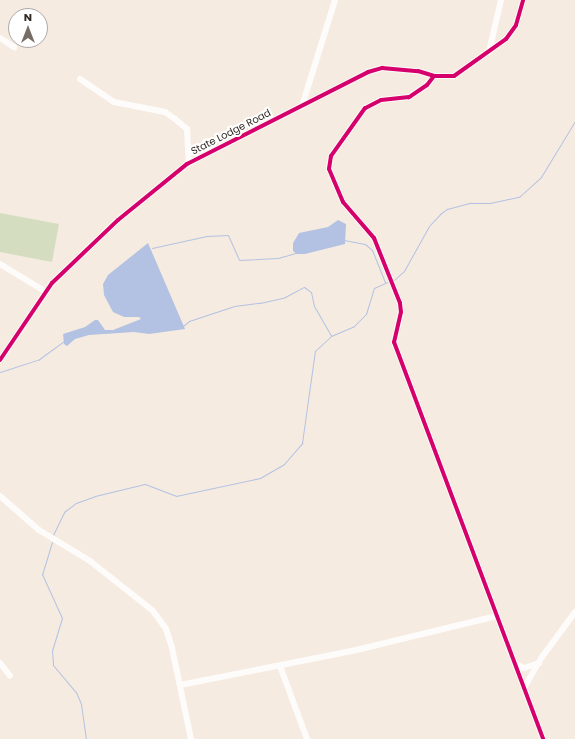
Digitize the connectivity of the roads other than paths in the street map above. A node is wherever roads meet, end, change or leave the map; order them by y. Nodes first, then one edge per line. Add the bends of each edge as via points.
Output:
1 (334, 0) edge
2 (501, 0) edge
3 (523, 0) edge
4 (489, 52) junction
5 (434, 76) junction
6 (80, 79) dead end
7 (302, 106) junction
8 (189, 163) junction
9 (0, 264) edge
10 (46, 292) junction
11 (0, 360) edge
12 (0, 496) edge
13 (575, 612) edge
14 (497, 616) junction
15 (0, 663) edge
16 (538, 663) junction
17 (515, 664) junction
18 (280, 666) junction
19 (10, 676) dead end
20 (180, 685) junction
21 (524, 688) junction
22 (191, 739) edge
23 (307, 739) edge
24 (542, 739) edge

1 - 7 street
2 - 4 street
3 - 4 street, State Lodge Road via 516,25 506,39
4 - 5 street, State Lodge Road via 454,76
5 - 7 street, State Lodge Road via 418,71 382,68 345,83
5 - 14 street via 427,86 409,97 380,100 368,105 329,161 330,175 338,195 374,238 401,308 394,342
6 - 8 street via 114,102 165,112 175,119 187,129
7 - 8 street, State Lodge Road
8 - 10 street, State Lodge Road via 118,220 73,262
9 - 10 street
10 - 11 street, State Lodge Road
12 - 20 street via 49,536 90,561 153,611 166,629
13 - 16 street
14 - 17 street
14 - 18 street
15 - 19 street
16 - 17 street via 524,668
16 - 21 street
17 - 21 street
18 - 20 street
18 - 23 street
20 - 22 street
21 - 24 street

